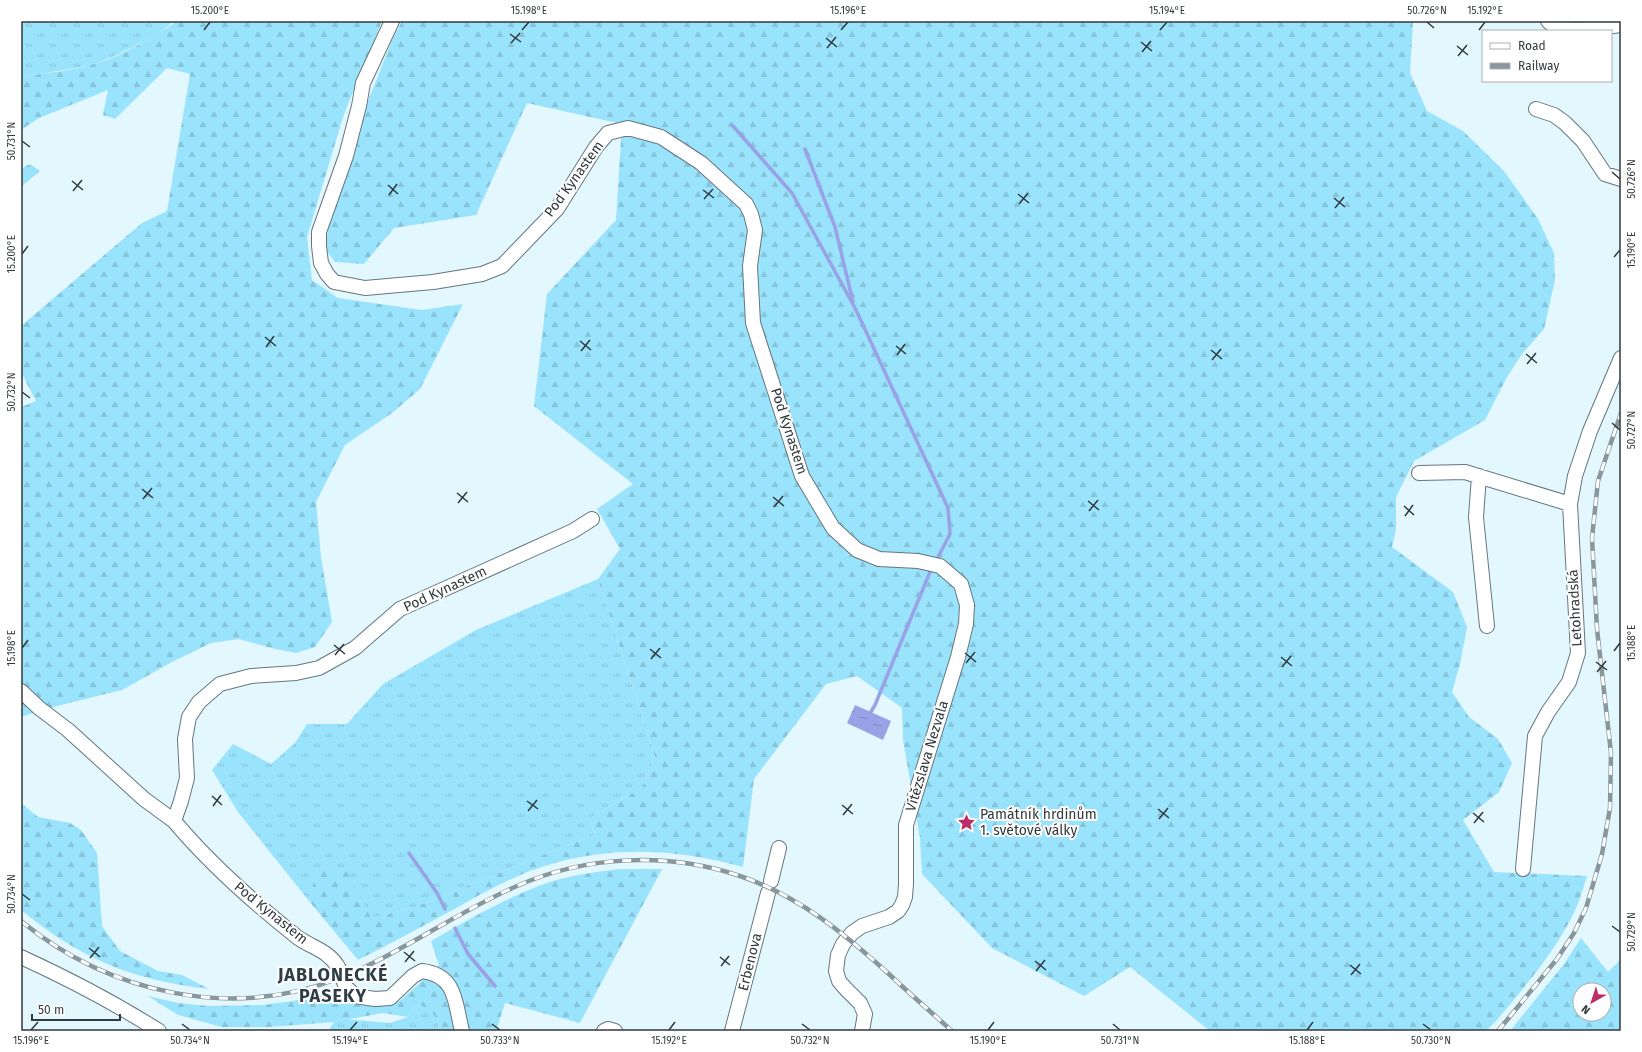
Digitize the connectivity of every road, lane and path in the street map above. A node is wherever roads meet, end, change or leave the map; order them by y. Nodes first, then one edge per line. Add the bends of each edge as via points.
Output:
1 (392, 21) edge
2 (1548, 21) edge
3 (1621, 25) edge
4 (1536, 109) dead end
5 (1621, 179) edge
6 (1621, 358) edge
7 (1419, 473) dead end
8 (1479, 476) junction
9 (1570, 504) junction
10 (592, 519) dead end
11 (833, 528) joint
12 (1487, 626) dead end
13 (21, 691) edge
14 (174, 821) junction
15 (778, 848) dead end
16 (1523, 869) dead end
17 (21, 957) edge
18 (159, 1031) edge
19 (462, 1031) edge
20 (604, 1031) edge
21 (614, 1031) edge
22 (732, 1031) edge
23 (862, 1031) edge

1 - 11 street, Pod Kynastem via 363,83 360,106 346,156 319,232 321,262 327,274 334,282 365,288 433,282 482,274 502,266 557,208 596,146 608,133 628,128 661,137 701,163 746,204 751,214 755,230 750,266 753,323 802,476
2 - 3 street via 1570,30
4 - 5 street via 1554,115 1565,123 1582,141 1605,174
6 - 9 street, Letohradská via 1590,431 1575,476
7 - 8 street via 1465,472
8 - 9 street
8 - 12 street via 1476,517
9 - 16 street, Letohradská via 1578,653 1569,682 1535,736
10 - 14 street, Pod Kynastem via 573,531 400,608 356,648 319,668 296,673 251,676 220,684 199,702 189,717 185,739 187,778
11 - 23 street, Vítězslava Nezvala via 857,550 879,559 918,561 940,566 961,584 966,606 966,624 958,657 906,824 905,897 898,911 889,917 856,929 843,944 838,955 836,971 839,980 860,1003 865,1014
13 - 14 street, Pod Kynastem via 144,799
14 - 19 street, Pod Kynastem, bridge via 194,846 220,871 298,938 332,958 346,987 355,996 390,998 422,971 436,974 448,984 454,996
15 - 22 street, Erbenova
17 - 18 street via 127,1010
20 - 21 street

